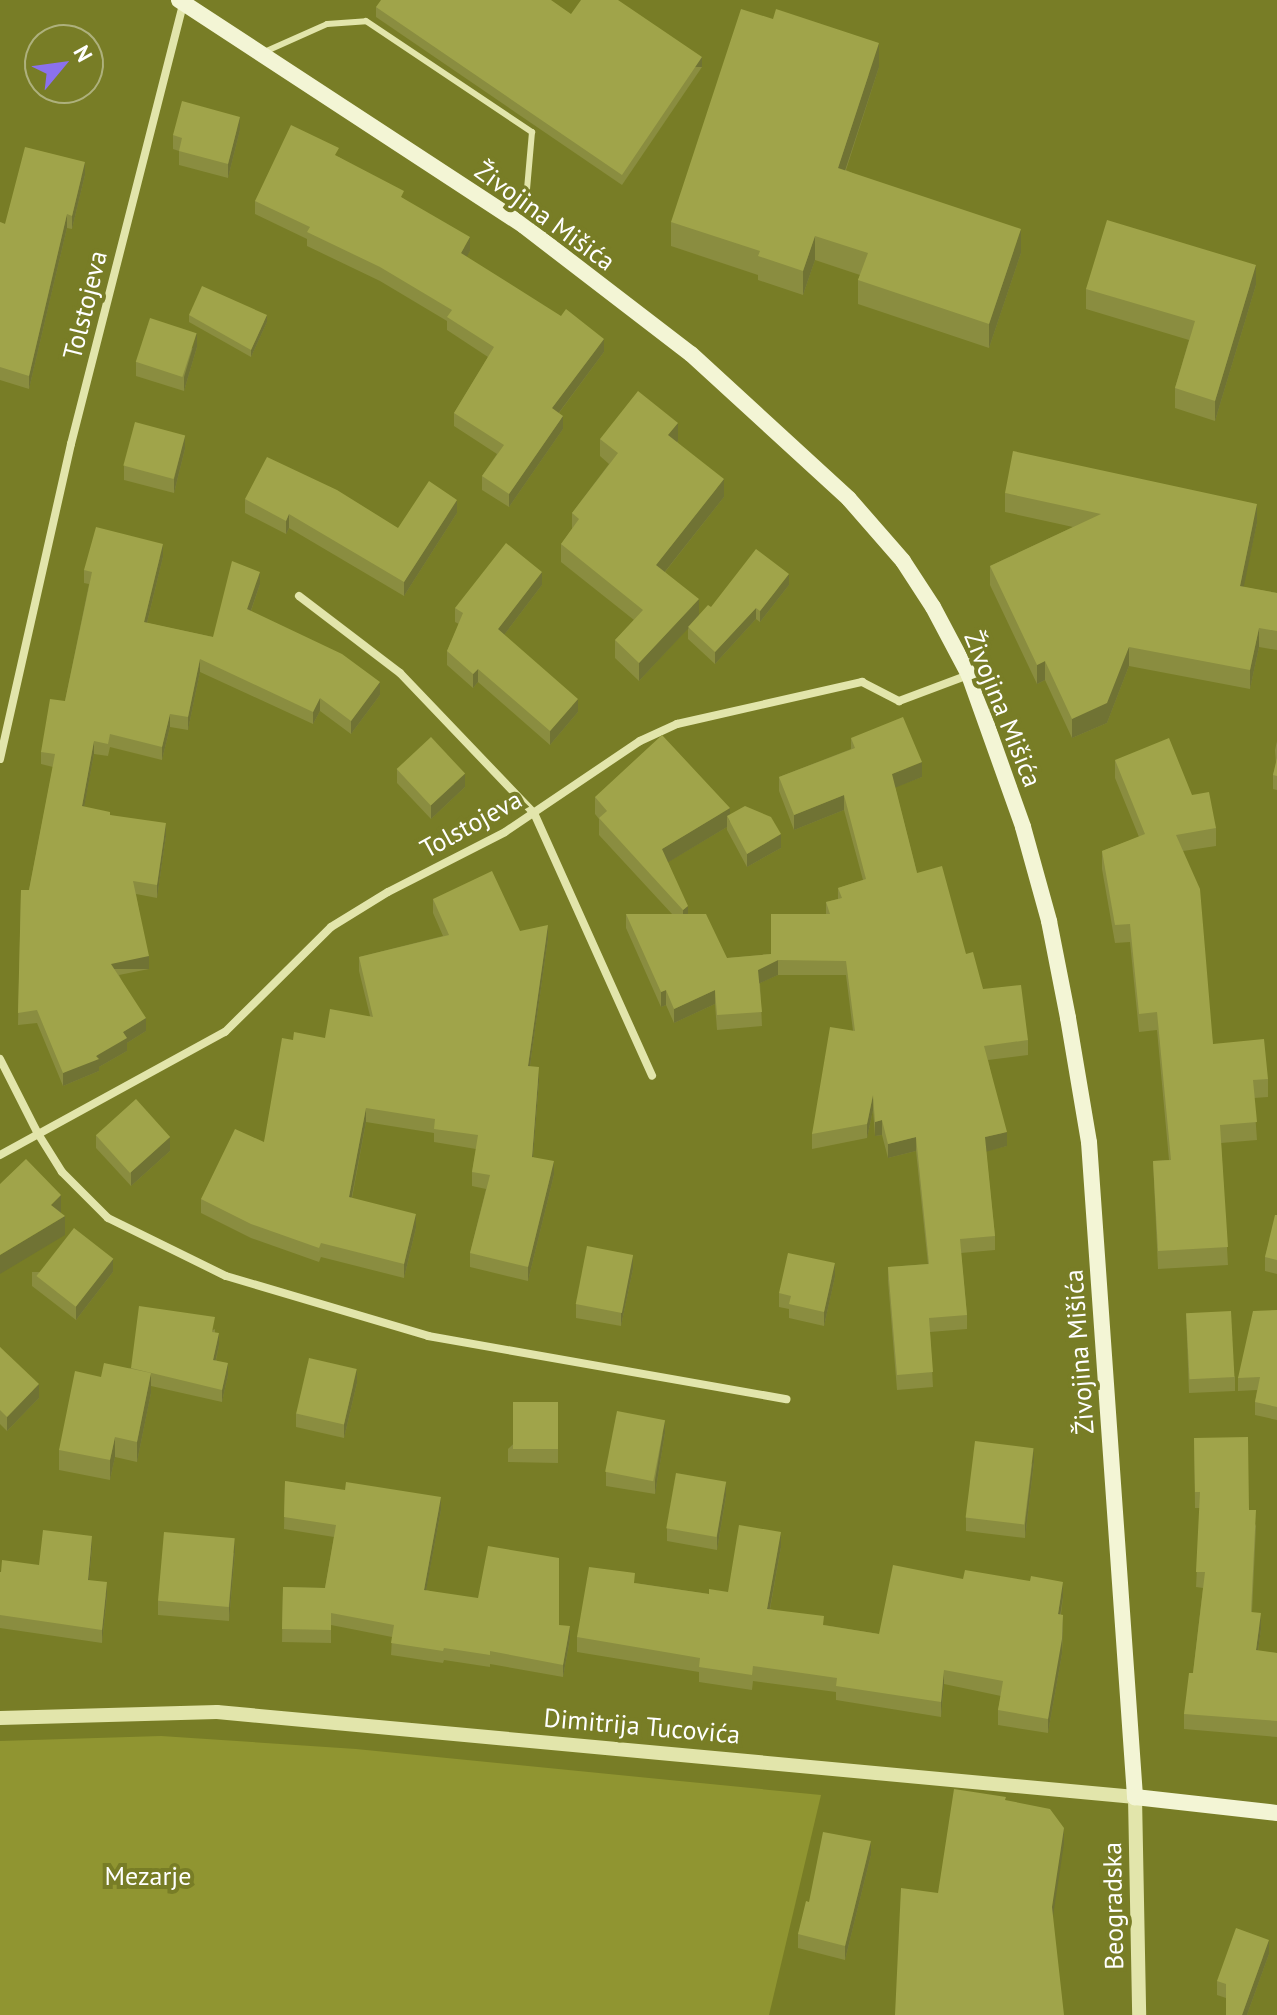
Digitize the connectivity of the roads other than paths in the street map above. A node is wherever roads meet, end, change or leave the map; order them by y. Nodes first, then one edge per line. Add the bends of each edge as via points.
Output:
1 (181, 1) edge
2 (259, 54) junction
3 (524, 226) junction
4 (299, 596) dead end
5 (969, 675) junction
6 (0, 759) edge
7 (534, 813) junction
8 (0, 1059) edge
9 (652, 1076) dead end
10 (37, 1132) junction
11 (0, 1155) edge
12 (786, 1399) dead end
13 (0, 1718) edge
14 (1135, 1797) junction
15 (1277, 1813) edge
16 (1139, 2015) edge

1 - 2 main road, Živojina Mišića
1 - 6 street, Tolstojeva via 71,444
2 - 3 main road, Živojina Mišića
2 - 3 lane via 327,24 366,21 532,132
3 - 5 main road, Živojina Mišića via 691,354 849,499 903,561
4 - 7 street via 400,673
5 - 7 street, Tolstojeva via 899,701 862,682 677,724 640,741
5 - 14 main road, Živojina Mišića via 1019,814 1049,921 1089,1142
7 - 9 street
7 - 10 street, Tolstojeva via 331,927 225,1032
8 - 10 street
10 - 11 street, Tolstojeva
10 - 12 street via 62,1172 108,1218 226,1276 428,1336
13 - 14 street, Dimitrija Tucovića via 217,1712
14 - 15 main road, Dimitrija Tucovića
14 - 16 street, Beogradska

